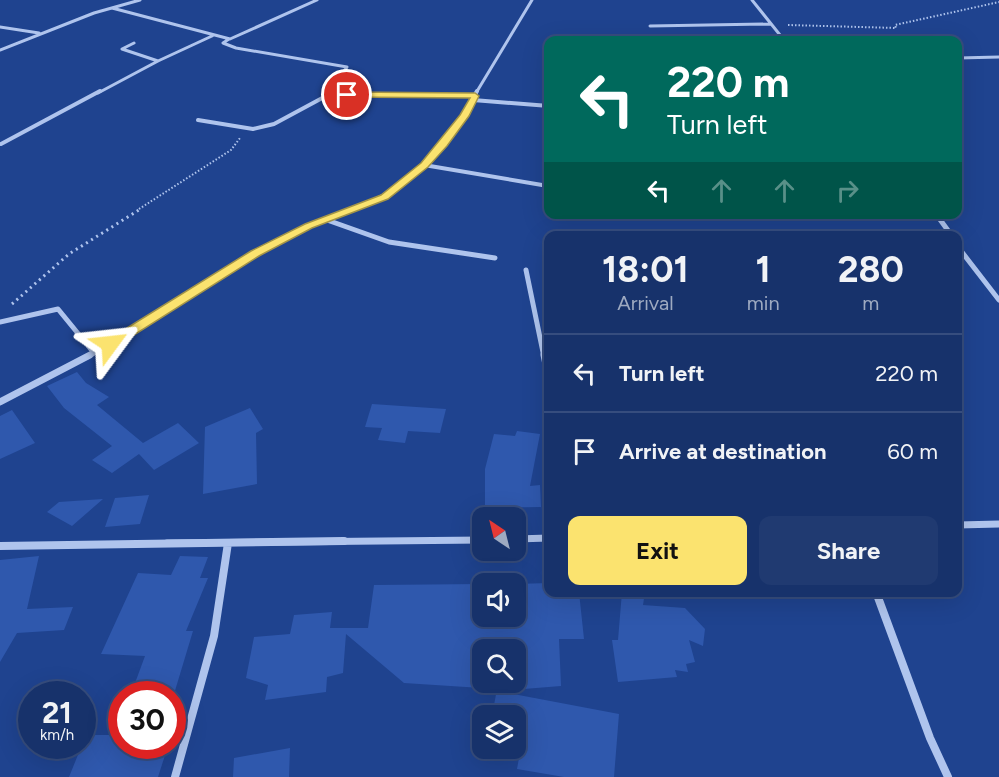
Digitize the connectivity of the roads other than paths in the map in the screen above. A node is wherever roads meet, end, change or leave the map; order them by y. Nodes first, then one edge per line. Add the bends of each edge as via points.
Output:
1 (140, 0) edge
2 (317, 0) edge
3 (532, 0) edge
4 (752, 0) edge
5 (112, 8) junction
6 (771, 24) junction
7 (0, 27) edge
8 (650, 27) dead end
9 (39, 33) junction
10 (213, 36) junction
11 (781, 36) edge
12 (230, 39) junction
13 (134, 43) dead end
14 (0, 50) edge
15 (999, 57) edge
16 (962, 58) edge
17 (158, 61) junction
18 (326, 96) junction
19 (474, 98) junction
20 (544, 105) edge
21 (198, 120) dead end
22 (0, 144) edge
23 (0, 149) edge
24 (424, 165) junction
25 (542, 185) dead end
26 (327, 220) junction
27 (962, 252) edge
28 (495, 258) dead end
29 (967, 259) junction
30 (962, 260) edge
31 (526, 270) dead end
32 (999, 300) edge
33 (0, 322) edge
34 (94, 353) junction
35 (544, 355) edge
36 (0, 402) edge
37 (999, 524) edge
38 (962, 525) edge
39 (544, 538) edge
40 (526, 539) edge
41 (472, 540) edge
42 (228, 543) junction
43 (0, 546) edge
44 (878, 597) edge
45 (175, 777) edge
46 (948, 777) edge

1 - 5 street
2 - 12 street
3 - 19 street
4 - 6 street
5 - 9 street
5 - 10 street
6 - 8 street
6 - 11 street
7 - 9 street
9 - 14 street
10 - 12 street
10 - 17 street
12 - 18 street via 224,43 236,48 347,67
13 - 17 street via 122,49
15 - 16 street
17 - 22 street
18 - 19 street
18 - 21 street via 308,102 285,120 263,130 239,130
19 - 20 street
19 - 24 street
22 - 23 street
24 - 25 street
24 - 26 street via 385,197
26 - 28 street via 391,245
26 - 34 street via 255,253
27 - 29 street
29 - 30 street
29 - 32 street
31 - 35 street
33 - 34 street via 58,309
34 - 36 street
37 - 38 street
39 - 40 street
41 - 42 street
42 - 43 street
42 - 45 street via 214,636
44 - 46 street

